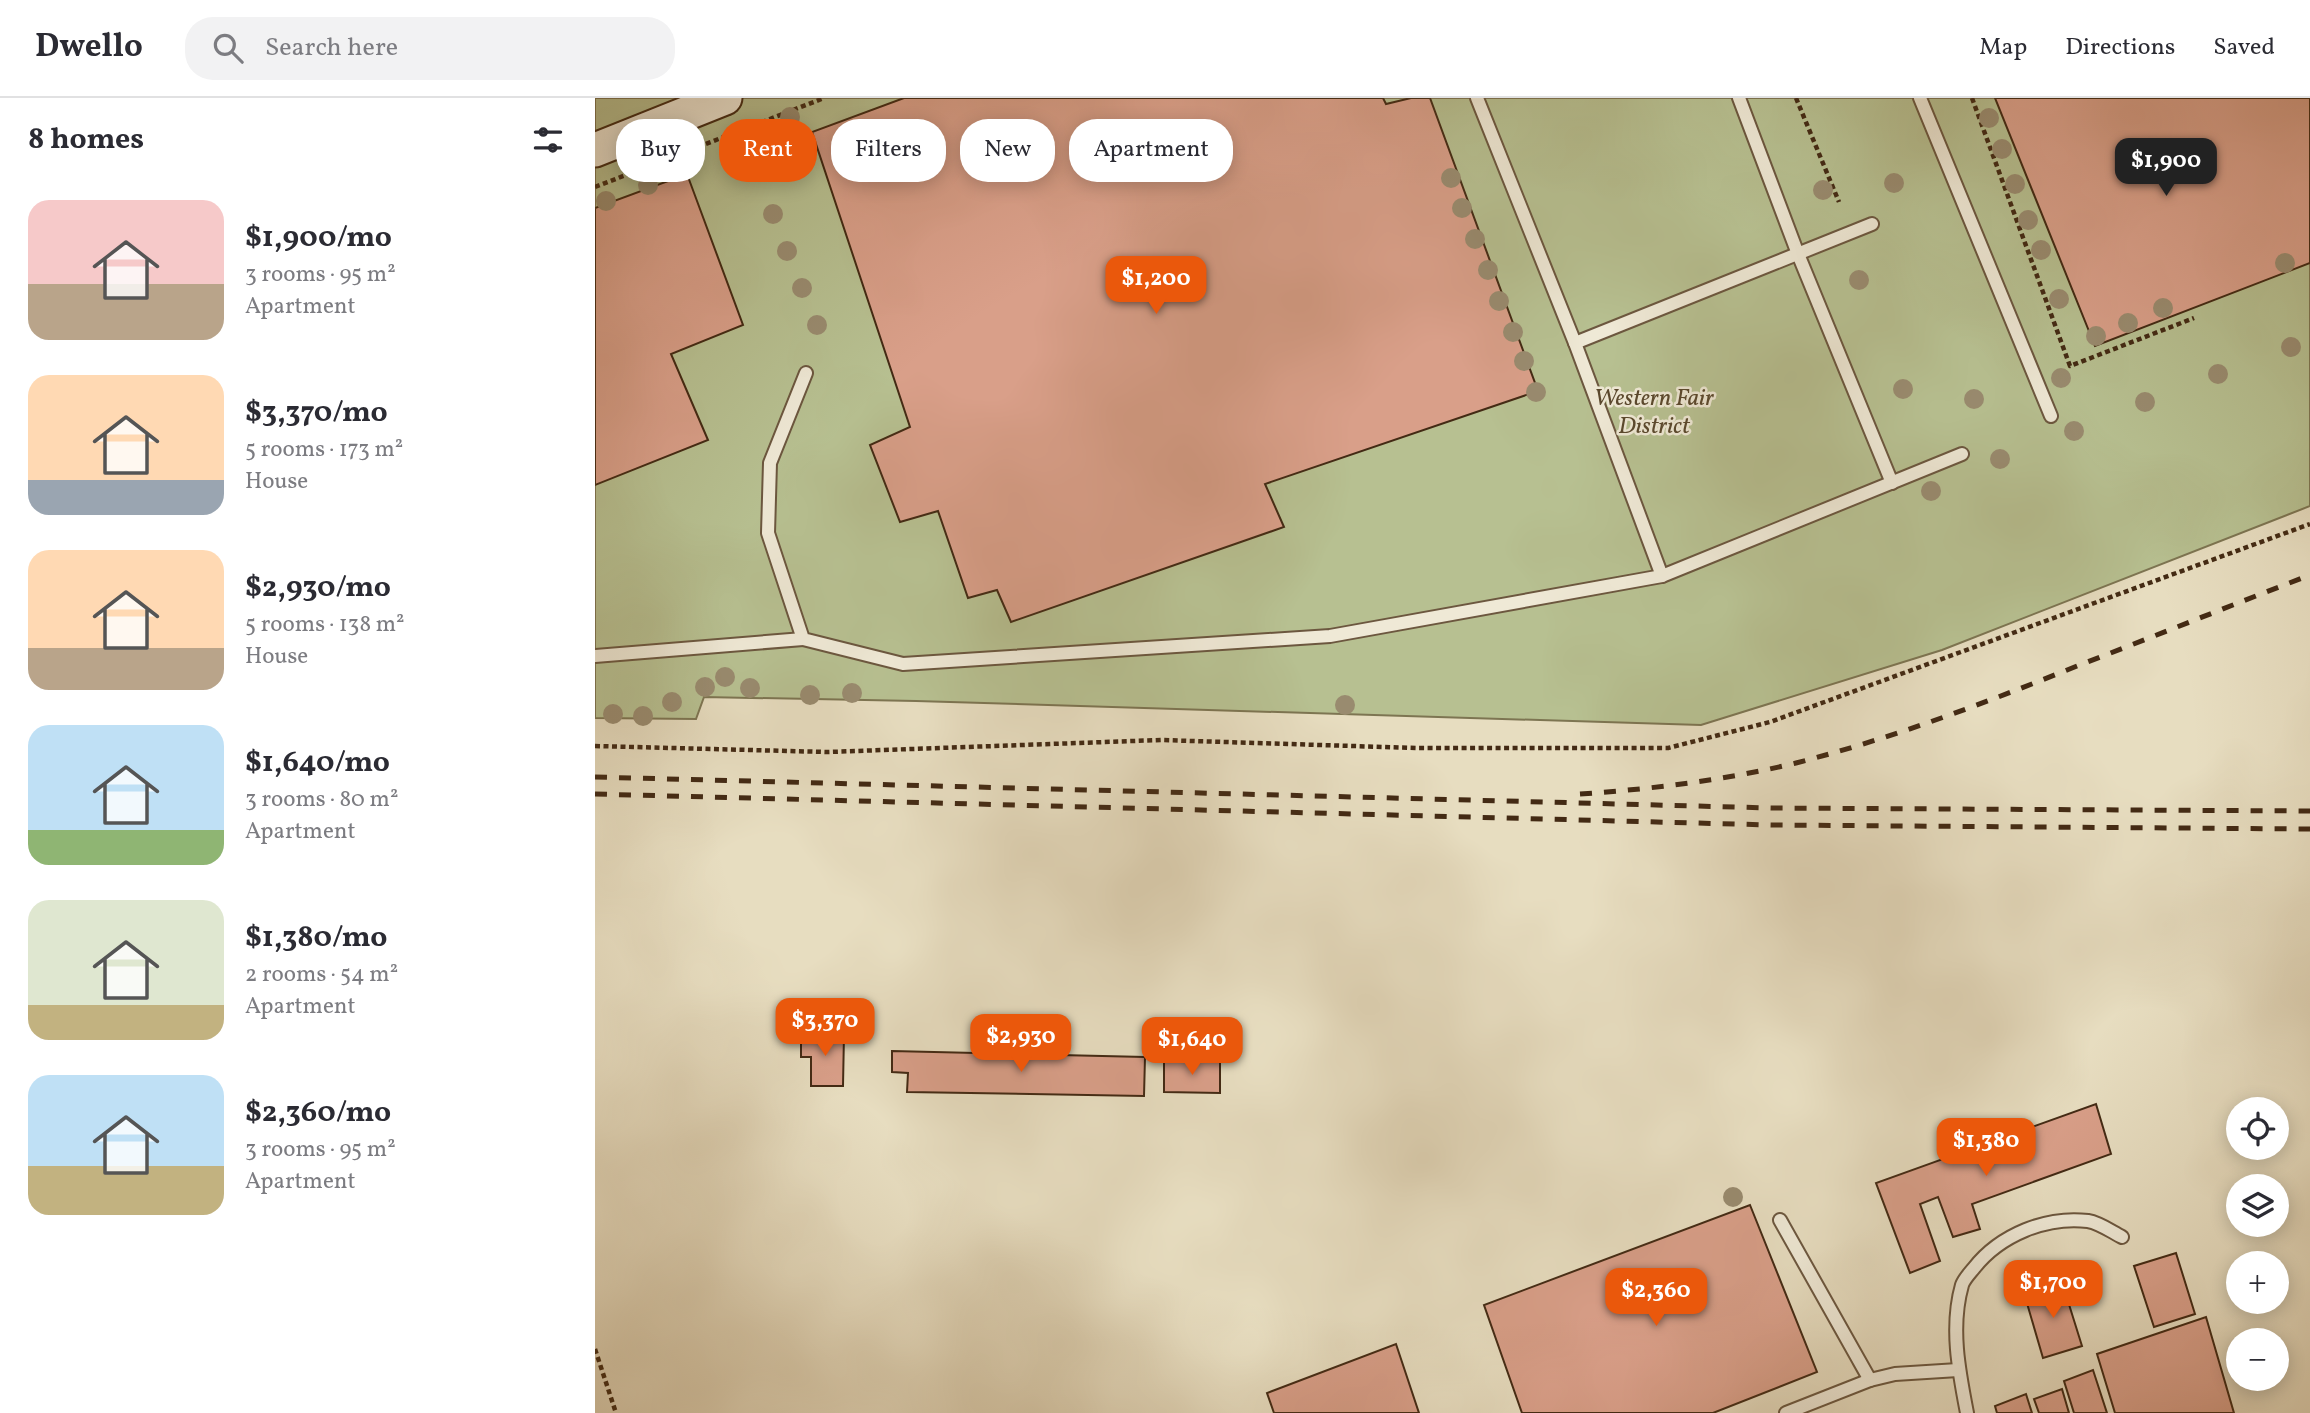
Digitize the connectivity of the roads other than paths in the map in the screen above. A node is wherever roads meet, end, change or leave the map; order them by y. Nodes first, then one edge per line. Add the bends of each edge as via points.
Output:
1 (726, 98) edge
2 (1476, 98) edge
3 (1739, 98) edge
4 (1920, 98) edge
5 (595, 150) edge
6 (1872, 224) dead end
7 (1798, 254) junction
8 (1575, 343) junction
9 (806, 373) dead end
10 (2051, 416) dead end
11 (1962, 454) dead end
12 (1892, 483) junction
13 (1663, 576) junction
14 (803, 639) junction
15 (595, 656) edge
16 (1780, 1220) dead end
17 (2122, 1237) dead end
18 (1958, 1370) junction
19 (1870, 1380) junction
20 (1786, 1413) edge
21 (1967, 1413) edge

1 - 5 main road
2 - 8 lane
3 - 7 lane
4 - 10 lane
6 - 7 lane
7 - 8 lane
7 - 12 lane
8 - 13 lane
9 - 14 lane via 770,463 768,533
11 - 12 lane
12 - 13 lane
13 - 14 lane via 1330,636 903,664
14 - 15 lane
16 - 19 lane
17 - 18 lane via 2091,1221 2062,1221 2025,1229 1986,1253 1962,1282 1956,1322
18 - 19 lane
18 - 21 lane
19 - 20 lane

